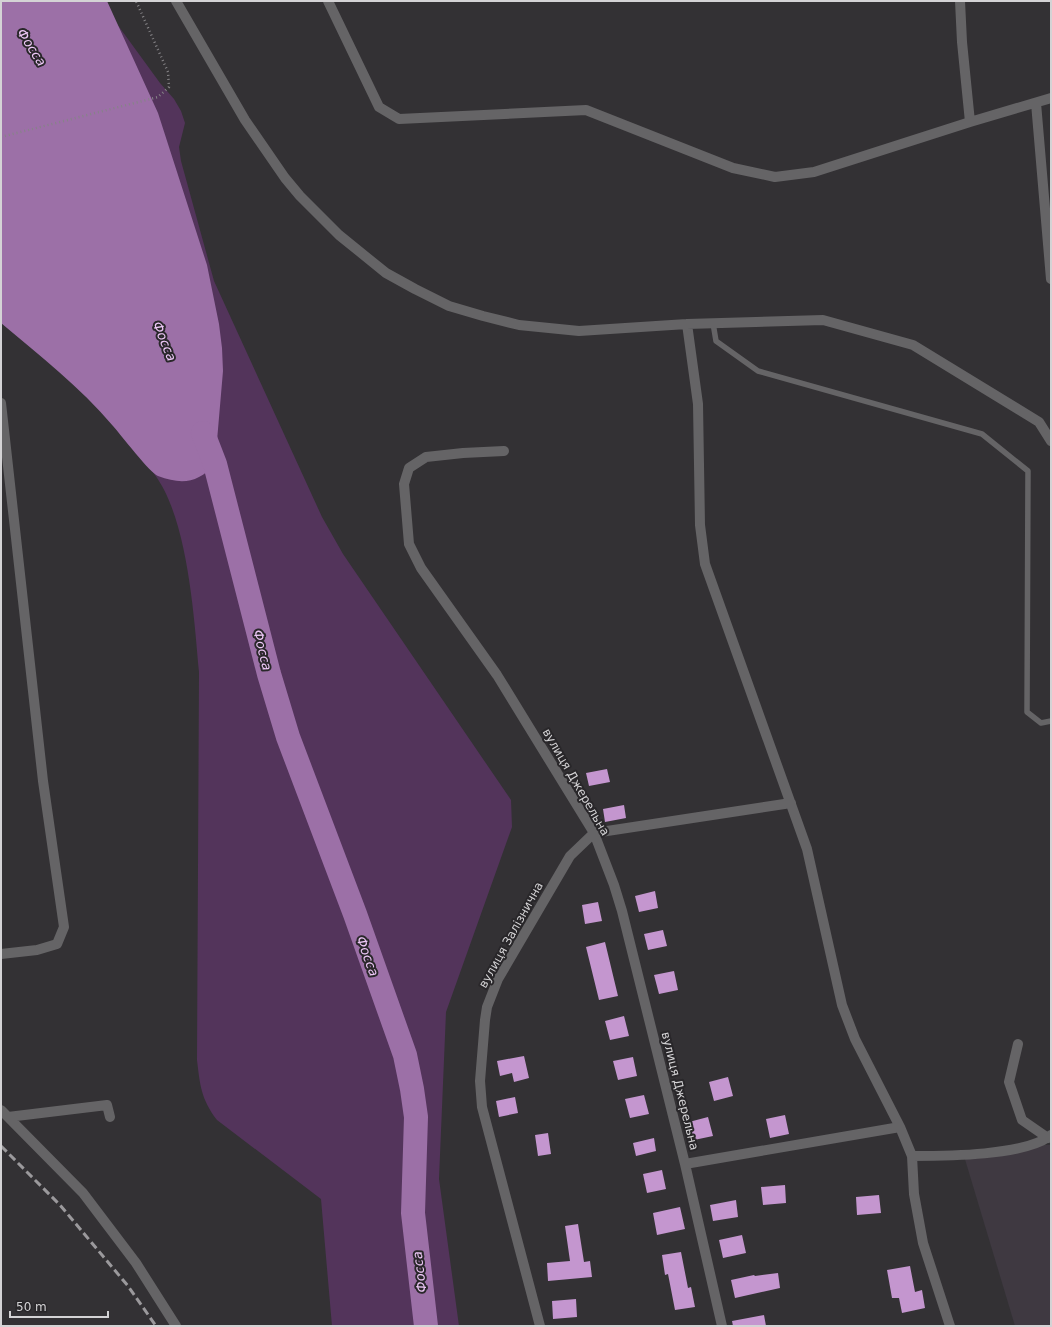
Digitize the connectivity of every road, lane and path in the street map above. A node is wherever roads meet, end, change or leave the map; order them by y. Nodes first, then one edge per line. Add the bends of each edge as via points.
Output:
1 (136, 1) edge
2 (176, 1) edge
3 (328, 1) edge
4 (960, 1) edge
5 (1051, 98) edge
6 (1036, 103) junction
7 (970, 122) junction
8 (1, 137) edge
9 (1051, 279) edge
10 (713, 323) junction
11 (687, 324) junction
12 (1, 403) edge
13 (1051, 441) edge
14 (504, 451) dead end
15 (1051, 722) edge
16 (790, 803) junction
17 (594, 833) junction
18 (1, 954) edge
19 (1018, 1044) dead end
20 (5, 1114) edge
21 (110, 1117) dead end
22 (900, 1127) junction
23 (1050, 1136) edge
24 (912, 1156) junction
25 (685, 1164) junction
26 (176, 1326) edge
27 (540, 1326) edge
28 (722, 1326) edge
29 (950, 1326) edge

1 - 8 path via 168,72 169,87 158,97
2 - 11 street via 245,120 284,178 339,235 386,273 450,306 519,325 579,331
3 - 7 street via 379,107 399,119 586,110 733,168 775,177 814,172
4 - 7 street
5 - 6 street
6 - 7 street
6 - 9 street
10 - 11 street
10 - 13 street via 823,320 913,345 1039,422
10 - 15 lane via 716,341 758,371 982,434 1028,471 1027,712 1041,723
11 - 16 street via 698,404 700,525 705,564
12 - 18 street via 43,781 64,927 57,944 37,950
14 - 17 street, вулиця Джерельна via 426,457 409,468 404,484 409,544 421,568 497,675
16 - 17 street
16 - 22 street via 812,868 842,1005 855,1039
17 - 25 street, вулиця Джерельна via 618,897
17 - 27 street, вулиця Залізнична via 570,856 498,979 484,1020 480,1081 482,1107
19 - 23 street via 1009,1082 1022,1120
20 - 21 street via 107,1105
20 - 26 street via 83,1193 136,1263
22 - 24 street
22 - 25 street
23 - 24 street via 1036,1145 1006,1150 964,1156
24 - 29 street via 914,1194 923,1243
25 - 28 street, вулиця Джерельна

